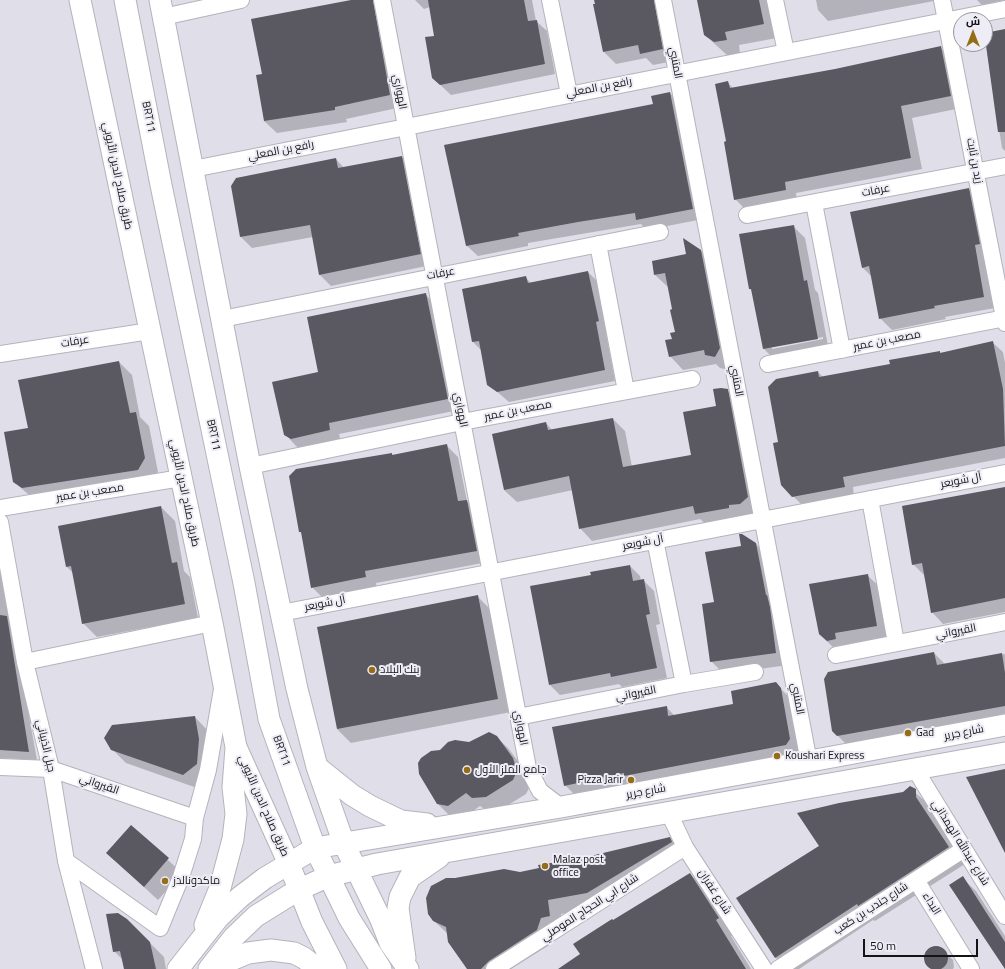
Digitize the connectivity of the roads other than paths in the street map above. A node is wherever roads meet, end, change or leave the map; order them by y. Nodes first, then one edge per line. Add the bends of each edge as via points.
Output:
1 (80, 0) edge
2 (125, 0) edge
3 (240, 0) edge
4 (382, 0) edge
5 (550, 0) edge
6 (663, 0) edge
7 (775, 0) edge
8 (942, 0) edge
9 (161, 8) edge
10 (1005, 9) edge
11 (946, 20) junction
12 (786, 52) junction
13 (677, 73) junction
14 (569, 94) junction
15 (405, 126) junction
16 (1005, 166) edge
17 (193, 169) junction
18 (976, 171) junction
19 (814, 203) junction
20 (747, 215) dead end
21 (660, 232) dead end
22 (598, 244) junction
23 (434, 276) junction
24 (222, 319) junction
25 (1005, 320) edge
26 (150, 331) junction
27 (842, 350) junction
28 (0, 354) edge
29 (768, 364) dead end
30 (692, 379) dead end
31 (626, 391) junction
32 (462, 422) junction
33 (250, 466) junction
34 (1005, 472) edge
35 (181, 478) junction
36 (870, 499) junction
37 (0, 508) edge
38 (762, 520) junction
39 (0, 522) edge
40 (656, 540) junction
41 (490, 572) junction
42 (281, 613) junction
43 (1005, 622) edge
44 (212, 623) junction
45 (896, 643) junction
46 (836, 655) dead end
47 (25, 662) junction
48 (755, 672) dead end
49 (223, 684) junction
50 (684, 684) junction
51 (518, 717) junction
52 (1005, 725) edge
53 (236, 747) junction
54 (1005, 752) edge
55 (808, 762) junction
56 (0, 767) edge
57 (317, 767) junction
58 (51, 769) junction
59 (915, 769) junction
60 (560, 808) junction
61 (669, 813) junction
62 (195, 818) junction
63 (441, 826) junction
64 (344, 844) junction
65 (685, 847) junction
66 (964, 849) junction
67 (445, 853) junction
68 (66, 861) junction
69 (322, 863) junction
70 (289, 864) junction
71 (356, 870) junction
72 (916, 880) junction
73 (298, 890) junction
74 (1004, 913) edge
75 (198, 941) junction
76 (407, 968) edge
77 (94, 969) edge
78 (178, 969) edge
79 (209, 969) edge
80 (318, 969) edge
81 (336, 969) edge
82 (380, 969) edge
83 (494, 969) edge
84 (764, 969) edge
85 (778, 969) edge
86 (971, 969) edge

1 - 26 main road, طريق صلاح الدين الأيوبي
2 - 69 main road, BRT11 via 244,583 269,719
3 - 9 street
4 - 15 street, الهواري
5 - 14 street
6 - 13 street, المتنبي
7 - 12 street
8 - 11 street, زيد بن ثابت
9 - 17 main road
10 - 11 street, رافع بن المعلي
11 - 12 street, رافع بن المعلي
11 - 18 street, زيد بن ثابت
12 - 13 street, رافع بن المعلي
13 - 14 street, رافع بن المعلي
13 - 38 street, المتنبي
14 - 15 street, رافع بن المعلي
15 - 17 street, رافع بن المعلي
15 - 23 street, الهواري
16 - 18 street, عرفات
17 - 24 main road
18 - 19 street, عرفات
18 - 25 street, زيد بن ثابت
19 - 20 street, عرفات
19 - 27 street
21 - 22 street, عرفات
22 - 23 street, عرفات
22 - 31 street
23 - 24 street, عرفات
23 - 32 street, الهواري
24 - 33 main road
25 - 27 street, مصعب بن عمير
26 - 28 street, عرفات
26 - 35 main road, طريق صلاح الدين الأيوبي
27 - 29 street, مصعب بن عمير
30 - 31 street, مصعب بن عمير
31 - 32 street, مصعب بن عمير
32 - 33 street, مصعب بن عمير
32 - 41 street, الهواري
33 - 42 main road
34 - 36 street, آل شويعر
35 - 37 street, مصعب بن عمير
35 - 44 main road, طريق صلاح الدين الأيوبي
36 - 38 street, آل شويعر
36 - 45 street
38 - 40 street, آل شويعر
38 - 55 street, المتنبي
39 - 47 street, جبل الذبياني
40 - 41 street, آل شويعر
40 - 50 street
41 - 42 street, آل شويعر
41 - 51 street, الهواري
42 - 57 main road
43 - 45 street, القيرواني
44 - 47 street
44 - 49 main road, طريق صلاح الدين الأيوبي
45 - 46 street, القيرواني
47 - 58 street, جبل الذبياني
48 - 50 street, القيرواني
49 - 53 main road, طريق صلاح الدين الأيوبي
49 - 62 street via 208,770
50 - 51 street, القيرواني
51 - 60 street, الهواري via 531,776 540,791
52 - 55 main road, شارع جرير
53 - 70 main road, طريق صلاح الدين الأيوبي
53 - 75 main road via 233,787 236,814 233,839 220,888
54 - 59 main road
55 - 60 main road, شارع جرير
56 - 58 street, القيرواني
57 - 63 main road via 352,796 401,821
57 - 64 main road
58 - 62 street, القيرواني
58 - 68 street, جبل الذبياني
59 - 61 main road
59 - 66 street, شارع عبدالله الهمذاني
60 - 63 main road, شارع جرير
61 - 65 street, شارع غفران
61 - 67 main road
62 - 68 street via 190,852 160,928
63 - 64 main road, شارع جرير
64 - 69 main road, شارع جرير
64 - 71 main road
65 - 83 street, شارع ابي الحجاج الموصلي
65 - 84 street, شارع غفران
66 - 72 street, شارع جندب بن كعب
66 - 74 street, شارع عبدالله الهمذاني
67 - 71 main road
67 - 76 main road via 410,877 400,897 399,913
68 - 77 street, جبل الذبياني
69 - 70 main road, شارع جرير
69 - 71 main road
69 - 73 main road
69 - 82 main road, BRT11 via 349,918
70 - 73 main road, طريق صلاح الدين الأيوبي
70 - 75 main road, شارع جرير via 240,897
71 - 76 main road via 390,943
72 - 85 street, شارع جندب بن كعب
72 - 86 street, البداء
73 - 79 main road via 256,916 234,937
73 - 81 main road, طريق صلاح الدين الأيوبي
75 - 78 main road
79 - 80 main road via 248,953 271,950 294,953

